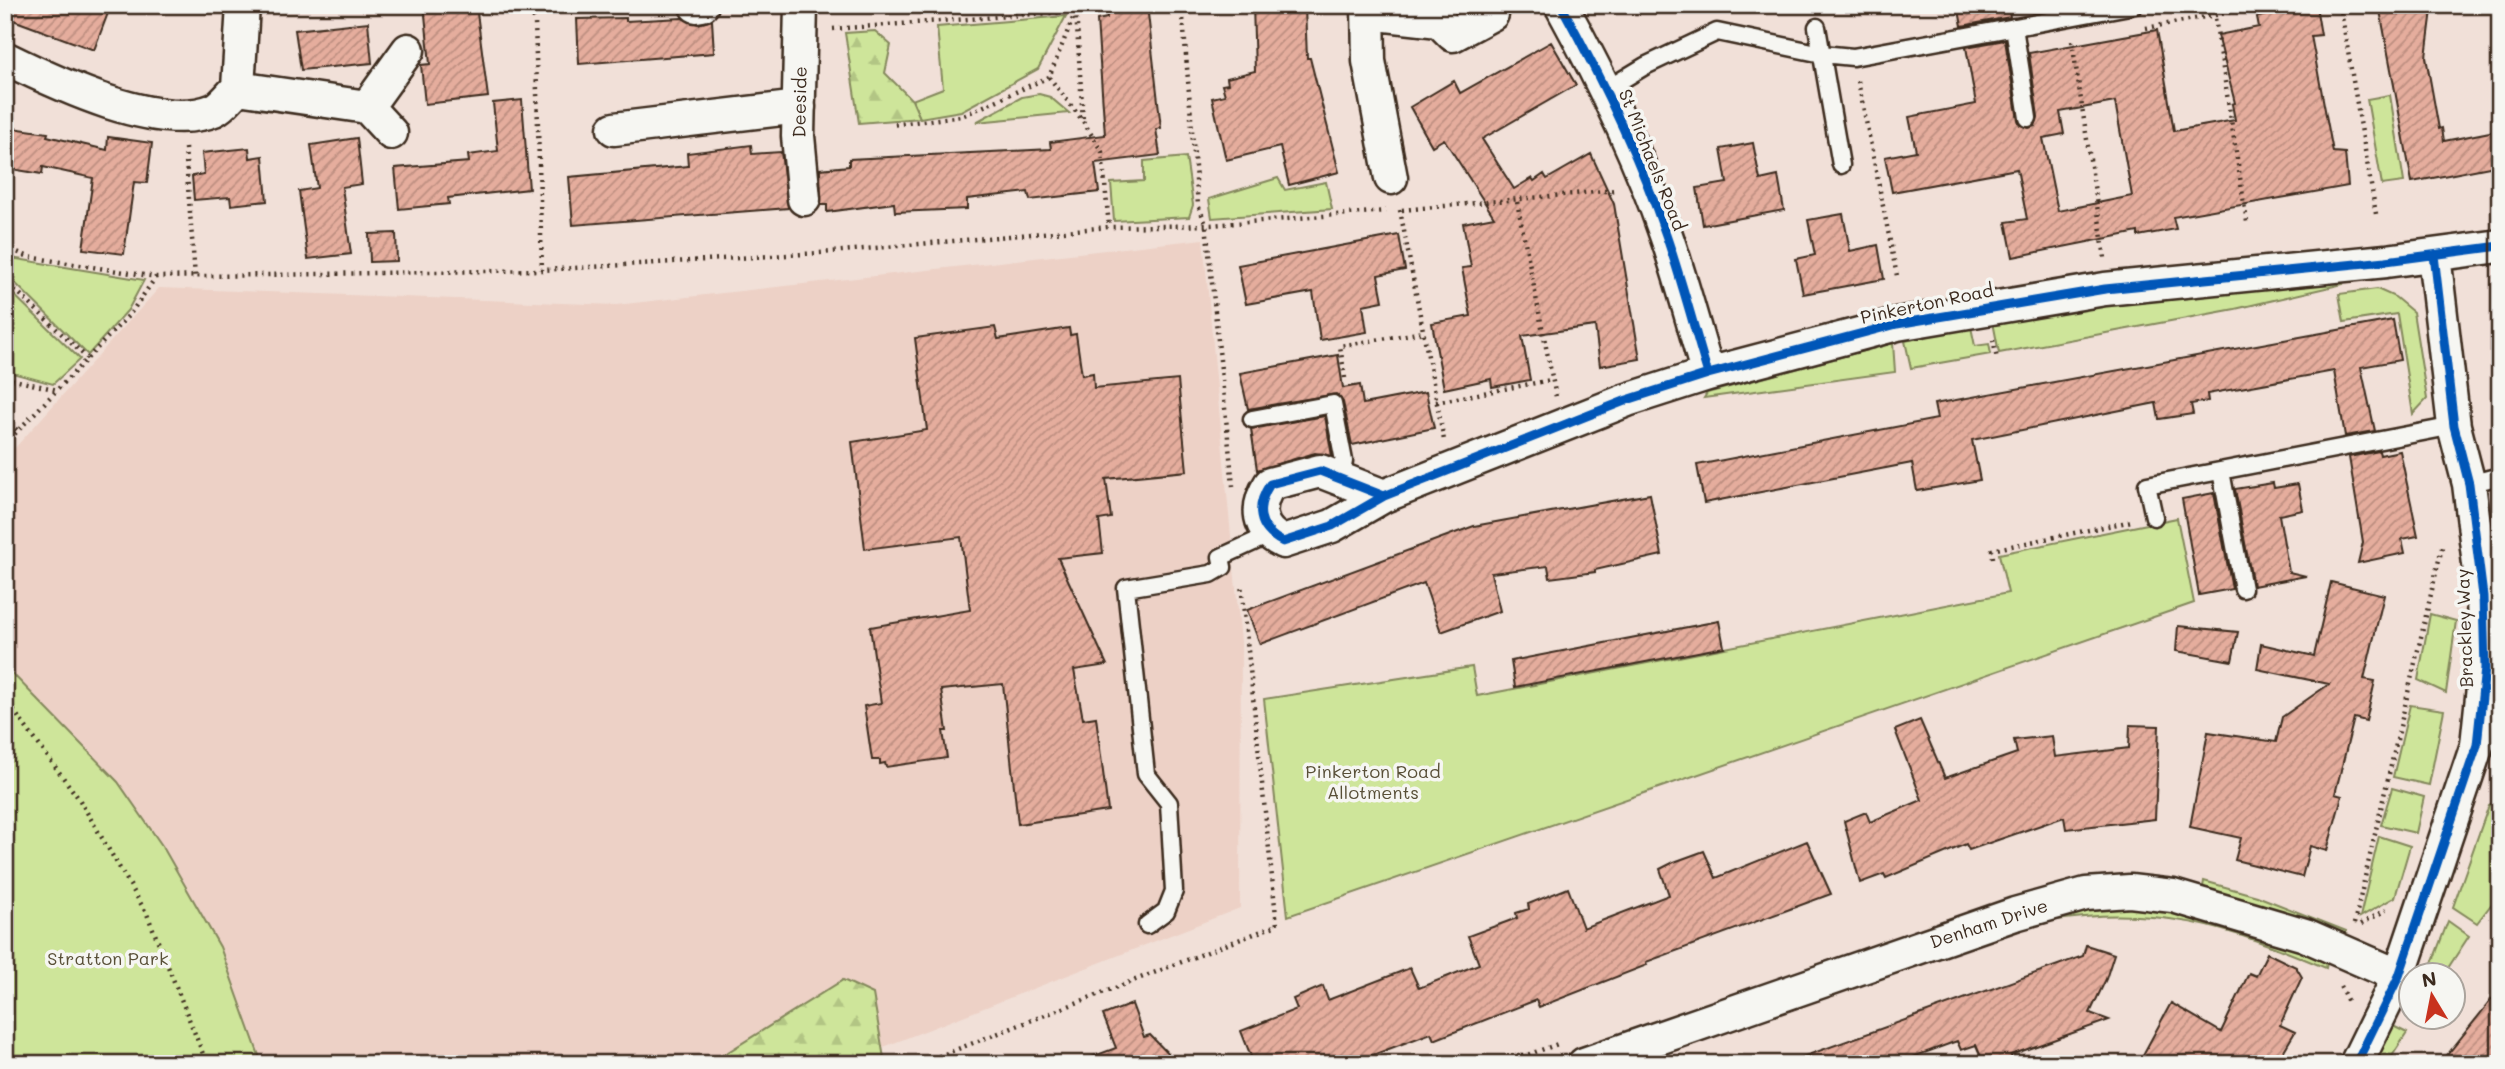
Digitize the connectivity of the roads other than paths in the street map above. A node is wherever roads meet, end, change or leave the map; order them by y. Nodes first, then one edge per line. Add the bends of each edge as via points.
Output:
1 (243, 5) edge
2 (702, 5) edge
3 (1561, 5) edge
4 (2135, 5) edge
5 (696, 6) edge
6 (1368, 9) edge
7 (1492, 14) dead end
8 (801, 18) edge
9 (1817, 27) dead end
10 (2014, 27) junction
11 (408, 50) dead end
12 (1822, 54) junction
13 (5, 58) edge
14 (238, 88) junction
15 (1607, 89) junction
16 (367, 107) junction
17 (799, 107) junction
18 (2028, 118) dead end
19 (614, 129) dead end
20 (391, 133) dead end
21 (1841, 164) dead end
22 (1391, 178) dead end
23 (804, 199) dead end
24 (2500, 246) edge
25 (2434, 255) junction
26 (1708, 374) junction
27 (1252, 419) dead end
28 (2454, 426) junction
29 (2221, 471) junction
30 (2500, 476) edge
31 (1341, 477) junction
32 (2469, 484) junction
33 (1384, 496) junction
34 (2154, 517) road end
35 (1269, 535) junction
36 (2243, 589) dead end
37 (2489, 747) edge
38 (1147, 925) dead end
39 (2405, 960) edge
40 (2396, 975) edge
41 (2396, 982) edge
42 (1584, 1064) edge
43 (2356, 1064) edge

1 - 14 street
2 - 5 street
3 - 15 street, St Michaels Road
4 - 10 lane
6 - 7 street via 1439,21 1453,35
6 - 22 street via 1369,61
8 - 17 street, Deeside
9 - 12 lane
10 - 12 lane via 1853,57
10 - 18 lane
11 - 16 street
12 - 15 lane via 1717,33
12 - 21 lane
13 - 14 street via 73,91 159,116 216,109
14 - 16 street
15 - 26 street, St Michaels Road via 1666,235
16 - 20 street
17 - 19 street
17 - 23 street, Deeside
24 - 25 street, Pinkerton Road
25 - 26 street, Pinkerton Road via 2016,302 1897,324
25 - 28 street, Brackley Way
26 - 33 street, Pinkerton Road via 1563,424
27 - 31 lane via 1333,404 1344,461
28 - 29 lane
28 - 32 street, Brackley Way
29 - 34 lane via 2147,485
29 - 36 lane
30 - 32 lane
31 - 33 street
31 - 35 street via 1320,471 1270,484 1261,510
32 - 37 street, Brackley Way via 2483,596
33 - 35 street, Pinkerton Road via 1332,526 1283,542
35 - 38 lane via 1221,557 1223,567 1210,574 1126,588 1146,774 1169,803 1174,891 1166,911
37 - 39 street, Brackley Way
40 - 42 street, Denham Drive via 2305,935 2173,896 2130,891 2086,894 2015,914
41 - 43 street, Brackley Way

